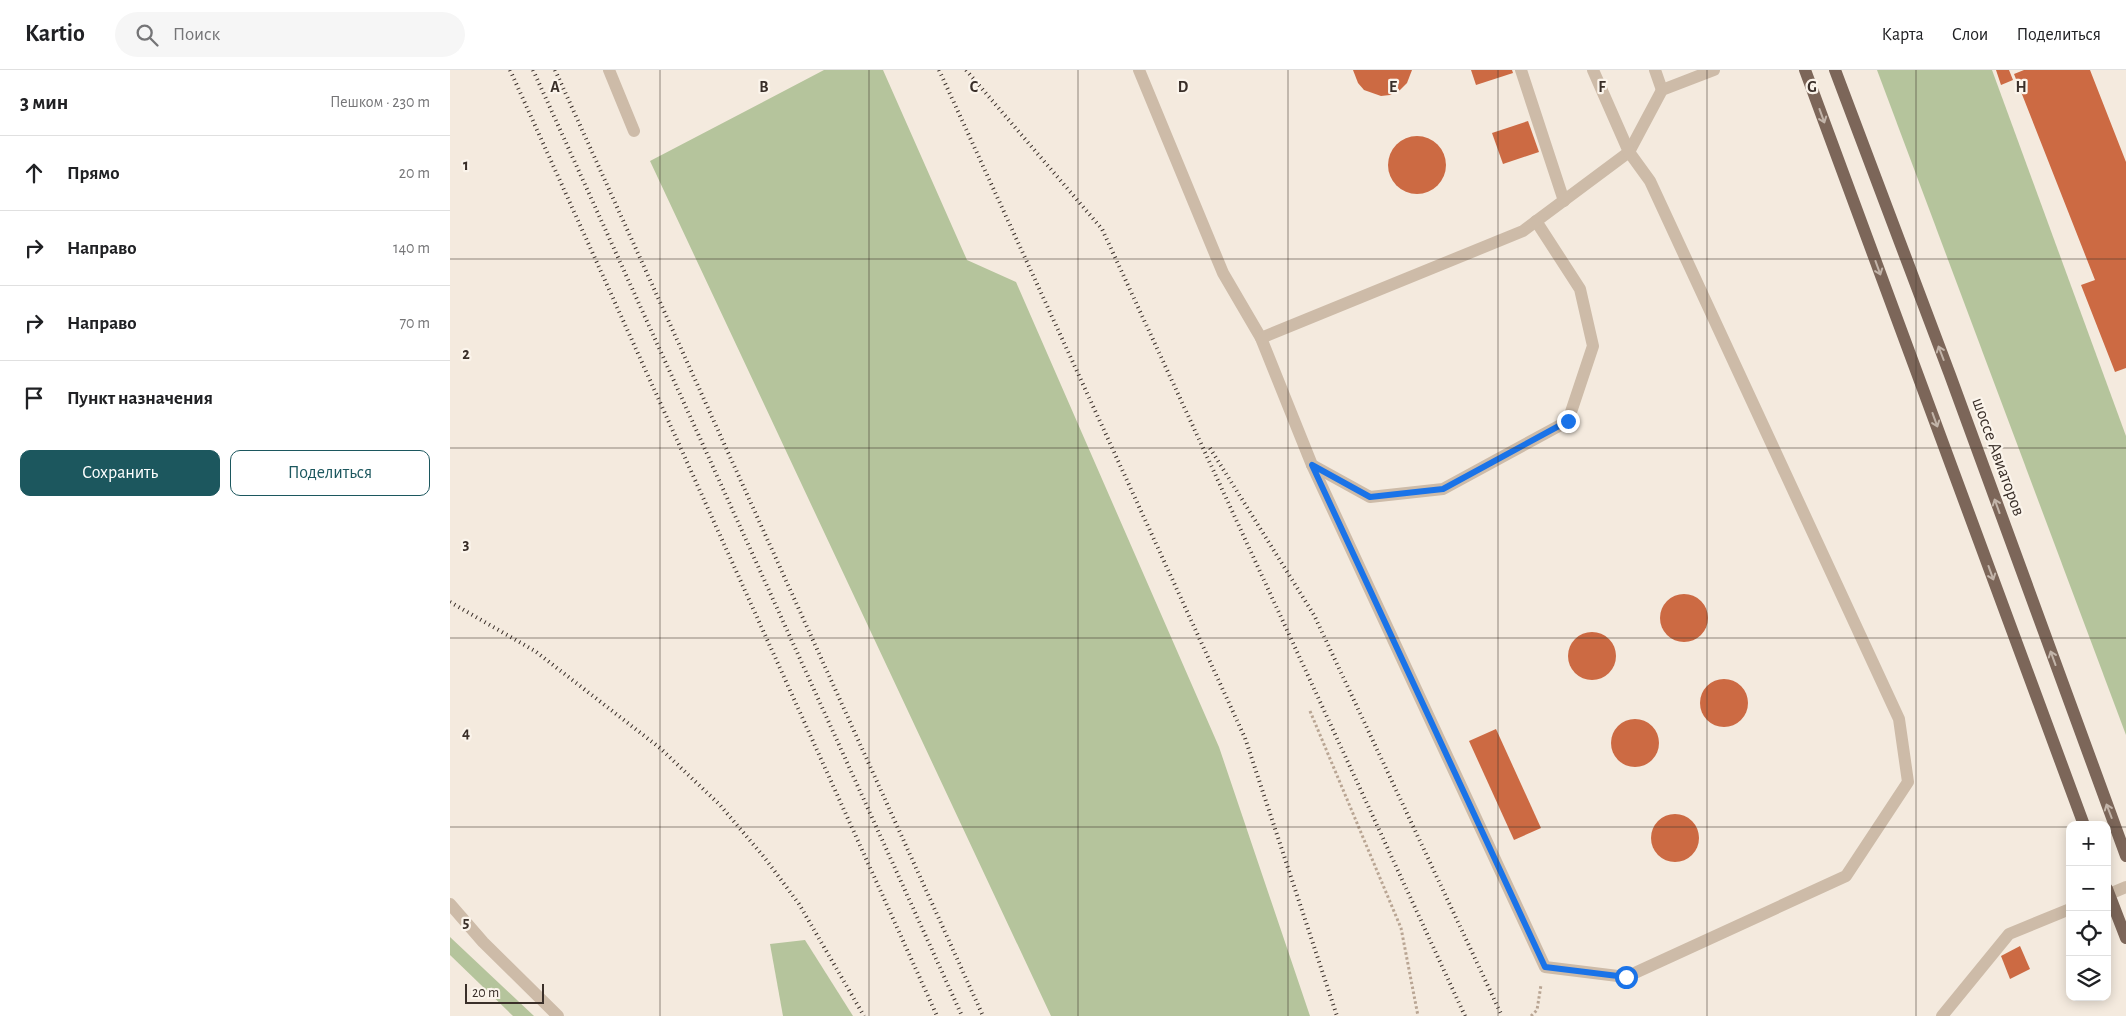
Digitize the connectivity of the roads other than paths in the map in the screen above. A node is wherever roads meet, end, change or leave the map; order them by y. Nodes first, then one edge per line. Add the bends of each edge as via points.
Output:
1 (608, 70) edge
2 (1139, 70) edge
3 (1521, 70) edge
4 (1593, 70) edge
5 (1655, 70) edge
6 (1714, 70) edge
7 (1805, 70) edge
8 (1835, 70) edge
9 (1662, 90) junction
10 (634, 131) dead end
11 (1630, 152) junction
12 (1564, 201) junction
13 (1536, 222) junction
14 (1261, 338) junction
15 (1312, 465) junction
16 (2083, 821) edge
17 (2126, 856) edge
18 (2126, 888) edge
19 (2111, 891) edge
20 (2111, 900) edge
21 (450, 904) edge
22 (2066, 911) edge
23 (2126, 938) edge
24 (558, 1016) edge
25 (1942, 1016) edge

1 - 10 street
2 - 14 street via 1223,273
3 - 12 street
4 - 11 street
5 - 9 street
6 - 9 street
7 -> 16 main road
17 -> 8 main road, шоссе Авиаторов
9 - 11 street
11 - 12 street
11 - 15 street via 1650,180 1899,719 1908,782 1846,876 1626,977 1545,967
12 - 13 street
13 - 14 street via 1523,231
13 - 15 street via 1580,289 1593,346 1568,421 1443,489 1370,497
14 - 15 street
18 - 19 street
20 - 23 main road
21 - 24 street via 483,942
22 - 25 street via 2009,934

